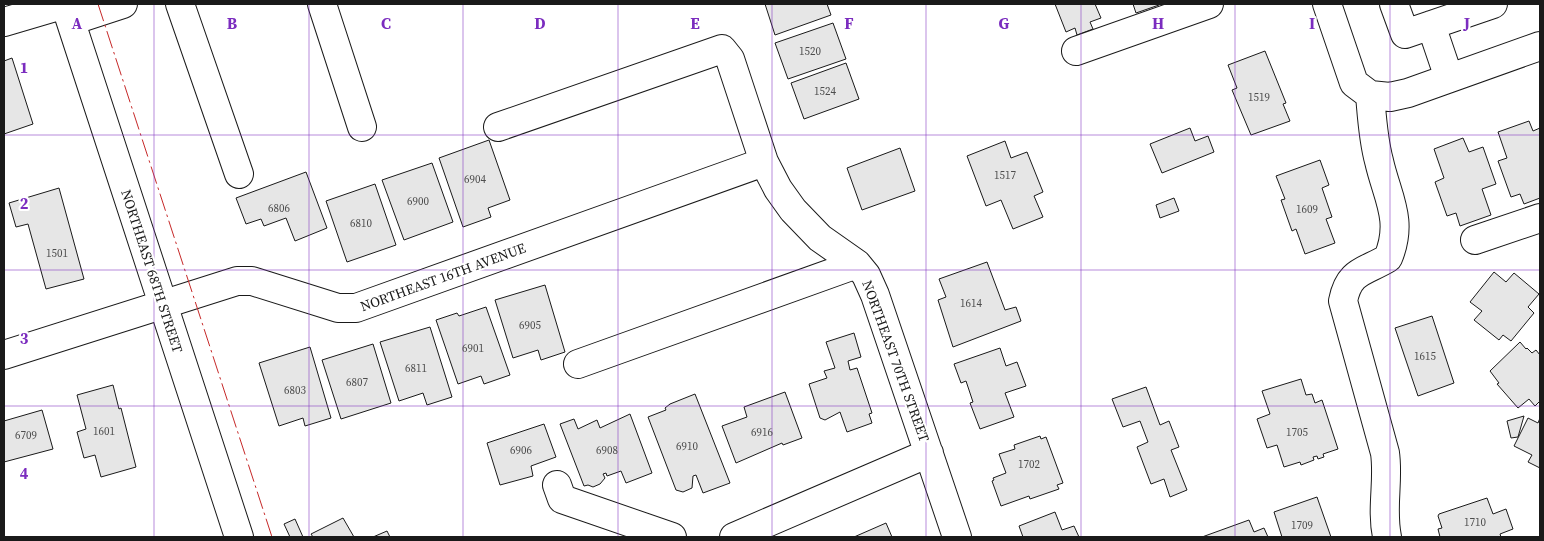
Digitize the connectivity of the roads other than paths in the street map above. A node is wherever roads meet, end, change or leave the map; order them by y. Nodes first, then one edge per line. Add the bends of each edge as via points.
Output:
1 (123, 4) edge
2 (180, 4) edge
3 (322, 4) edge
4 (1210, 4) edge
5 (1327, 4) edge
6 (1394, 4) edge
7 (1493, 4) edge
8 (67, 10) edge
9 (4, 22) edge
10 (1431, 25) junction
11 (1540, 46) edge
12 (1076, 51) dead end
13 (1449, 78) junction
14 (1370, 95) junction
15 (362, 127) dead end
16 (498, 127) dead end
17 (764, 162) junction
18 (239, 174) dead end
19 (1540, 218) edge
20 (1476, 240) dead end
21 (857, 264) junction
22 (163, 305) junction
23 (4, 355) edge
24 (578, 364) dead end
25 (929, 453) junction
26 (557, 485) dead end
27 (239, 537) edge
28 (672, 537) edge
29 (734, 537) edge
30 (957, 537) edge
31 (1387, 537) edge

1 - 8 street
2 - 18 street
3 - 15 street
4 - 12 street
5 - 14 street via 1354,83
6 - 10 street via 1405,34
7 - 10 street
8 - 9 street
8 - 22 street, NORTHEAST 68TH STREET
10 - 13 street
11 - 13 street
13 - 14 street via 1390,97
14 - 31 street via 1374,137 1396,225 1395,242 1388,258 1356,274 1343,301 1385,453 1388,471 1383,519
16 - 17 street, NORTHEAST 70TH STREET via 722,49 730,59
17 - 21 street, NORTHEAST 70TH STREET via 778,189 806,224
17 - 22 street, NORTHEAST 16TH AVENUE via 356,308 338,308 244,280
19 - 20 street
21 - 24 street
21 - 25 street, NORTHEAST 70TH STREET via 875,296
22 - 23 street, NORTHEAST 16TH AVENUE
22 - 27 street, NORTHEAST 68TH STREET
25 - 29 street
25 - 30 street, NORTHEAST 70TH STREET
26 - 28 street via 562,498

